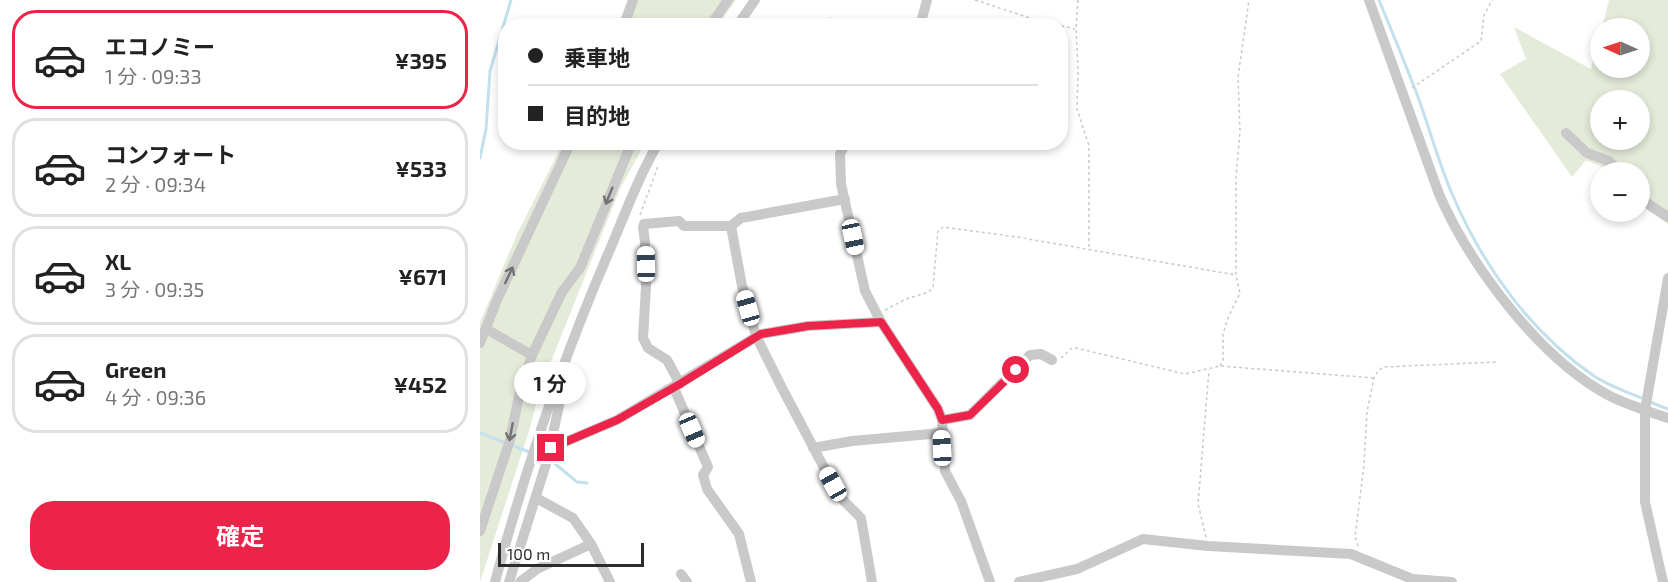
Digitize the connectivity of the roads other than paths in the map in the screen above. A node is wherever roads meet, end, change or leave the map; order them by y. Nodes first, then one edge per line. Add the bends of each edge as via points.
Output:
1 (633, 0) edge
2 (728, 0) edge
3 (755, 0) edge
4 (927, 0) edge
5 (1369, 0) edge
6 (627, 18) edge
7 (716, 18) edge
8 (743, 18) edge
9 (922, 18) edge
10 (1566, 133) dead end
11 (567, 150) edge
12 (629, 150) edge
13 (655, 150) edge
14 (842, 150) edge
15 (1610, 162) edge
16 (845, 199) junction
17 (1650, 205) edge
18 (1668, 218) edge
19 (731, 226) junction
20 (1668, 278) edge
21 (879, 318) junction
22 (486, 328) junction
23 (756, 336) junction
24 (480, 343) edge
25 (532, 355) junction
26 (1052, 360) road end
27 (561, 370) junction
28 (677, 386) junction
29 (1645, 410) junction
30 (1668, 418) edge
31 (942, 420) junction
32 (942, 433) junction
33 (551, 448) junction
34 (813, 448) junction
35 (536, 498) junction
36 (517, 502) junction
37 (480, 531) edge
38 (591, 544) junction
39 (1410, 581) edge
40 (495, 582) edge
41 (509, 582) edge
42 (520, 582) edge
43 (610, 582) edge
44 (751, 582) edge
45 (872, 582) edge
46 (990, 582) edge
47 (1019, 582) edge
48 (1452, 582) edge
49 (1663, 582) edge

1 - 6 street
2 - 7 street
3 - 8 street
4 - 9 street
5 - 29 street via 1439,194 1490,284 1560,361 1608,394
10 - 15 street via 1587,153
22 -> 11 street
12 -> 25 street via 580,268 562,292
13 - 27 street
14 - 16 street via 841,184
16 - 19 street via 741,218
16 - 21 street via 860,274
17 - 18 street
19 - 23 street
19 - 28 street via 684,226 679,221 644,224 643,338 648,348 666,360
20 - 29 street
21 - 23 street via 780,329
21 - 31 street
22 - 24 street
22 - 25 street
23 - 28 street
23 - 34 street
25 -> 37 street
26 - 31 street via 1041,354 1030,355 970,415
27 - 33 street via 562,390
27 - 36 street
28 - 33 street via 617,420
28 - 44 street via 708,466 703,474 707,489 739,534
29 - 30 street
29 - 49 street via 1645,502
31 - 32 street
32 - 34 street
32 - 46 street via 945,471 961,501
33 - 35 street
33 - 36 street
34 - 45 street via 839,496 861,518
35 - 38 street via 573,518
35 - 41 street
36 - 40 street
38 - 42 street via 537,569
38 - 43 street
39 - 47 street via 1360,556 1341,553 1143,539 1077,569
39 - 48 street

